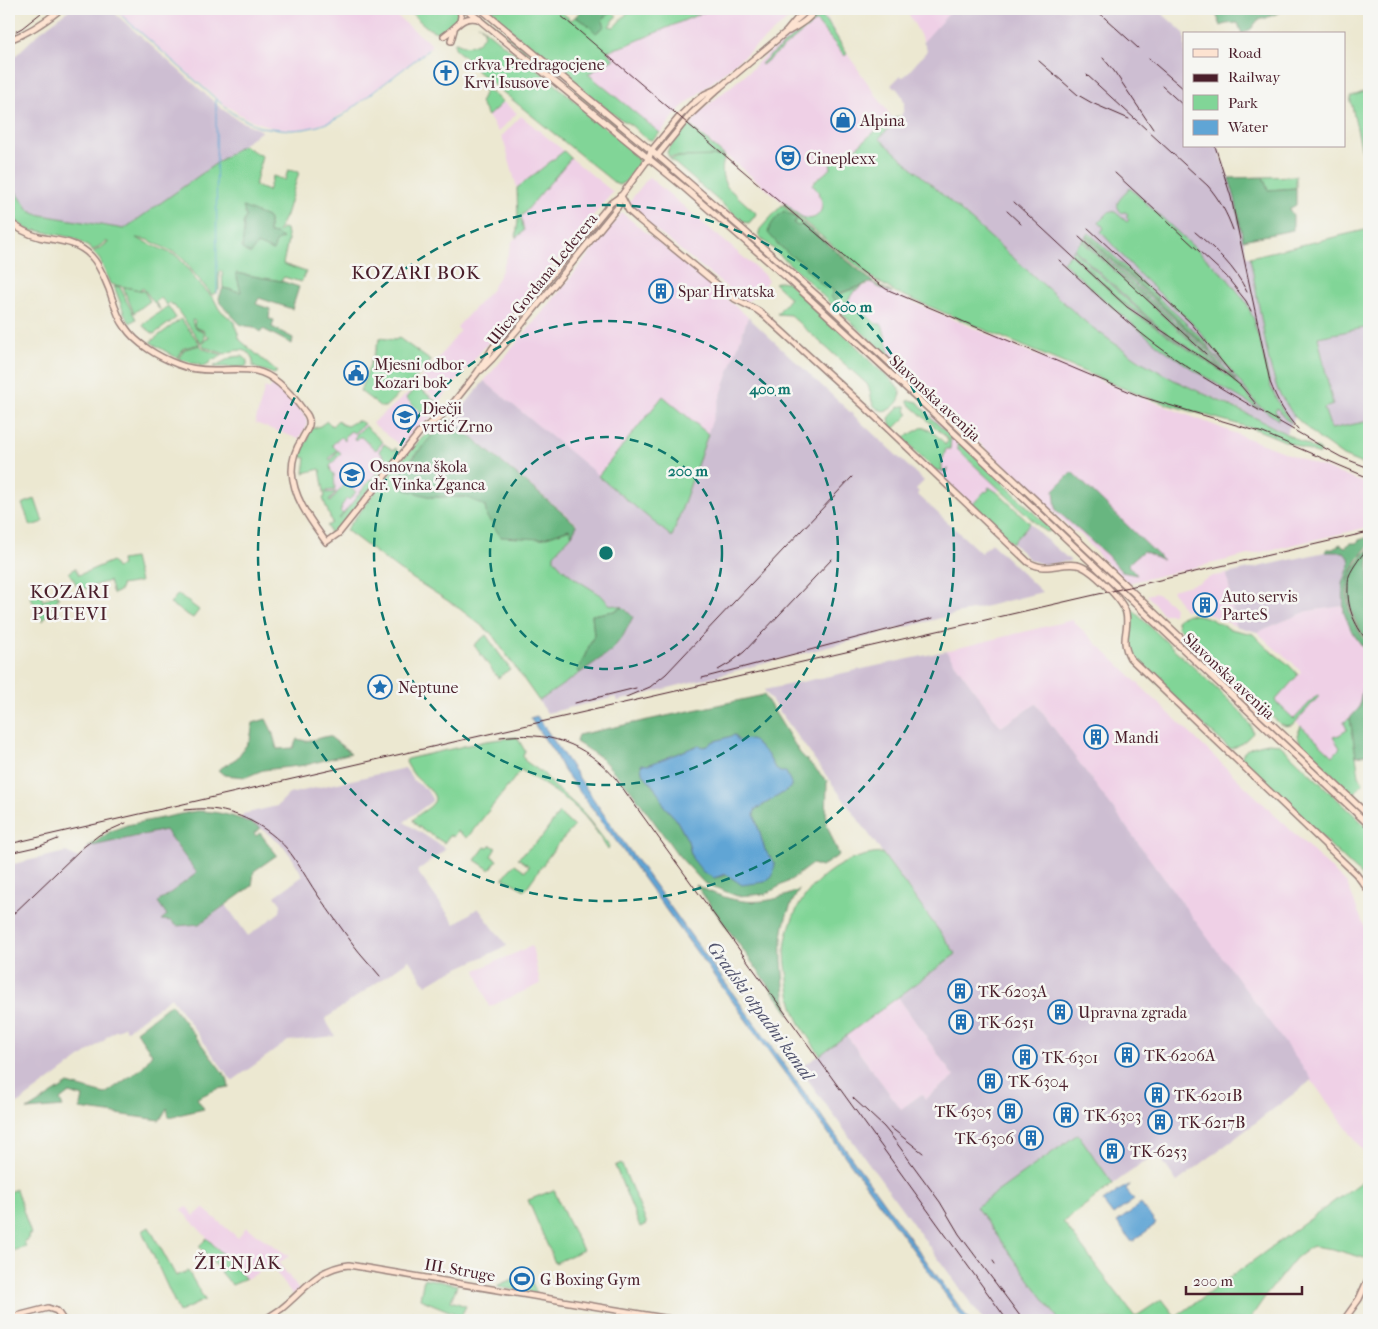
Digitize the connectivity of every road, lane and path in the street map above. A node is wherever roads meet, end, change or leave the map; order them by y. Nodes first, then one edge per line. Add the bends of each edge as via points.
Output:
1 (61, 9) edge
2 (460, 9) edge
3 (466, 9) edge
4 (480, 9) edge
5 (809, 9) edge
6 (816, 9) edge
7 (479, 19) junction
8 (460, 21) junction
9 (455, 28) junction
10 (786, 32) junction
11 (444, 36) dead end
12 (9, 40) edge
13 (451, 41) dead end
14 (720, 88) junction
15 (651, 150) junction
16 (657, 156) junction
17 (649, 158) junction
18 (620, 196) junction
19 (627, 207) junction
20 (616, 208) junction
21 (9, 221) edge
22 (477, 374) junction
23 (1369, 816) edge
24 (1369, 825) edge
25 (1369, 891) edge
26 (1369, 1278) edge
27 (9, 1318) edge
28 (63, 1320) edge
29 (264, 1320) edge
30 (676, 1320) edge
31 (1344, 1320) edge

1 - 12 street via 44,23
2 - 8 street
3 - 7 street, Slavonska avenija
4 - 15 street, Slavonska avenija
5 - 10 street
6 - 10 street via 800,25
7 - 8 street
7 - 17 street, Slavonska avenija
8 - 9 street
9 - 11 street
9 - 13 street
10 - 14 street
14 - 15 street via 690,105
14 - 16 street via 685,121
15 - 16 street, Slavonska avenija
15 - 17 street
16 - 17 street
16 - 23 street, Slavonska avenija via 887,360
17 - 18 street, Ulica Gordana Lederera
17 - 24 street, Slavonska avenija via 792,282
18 - 19 street
18 - 20 street, Ulica Gordana Lederera
18 - 22 street, Ulica Gordana Lederera via 516,318
19 - 20 street
19 - 25 street via 735,299 764,316 875,416 1028,562 1050,568 1078,565 1088,570 1126,611 1124,641 1130,658 1356,874
20 - 22 street, Ulica Gordana Lederera
21 - 22 street, Ulica Gordana Lederera via 37,236 69,242 91,256 102,272 124,326 147,348 170,361 198,370 262,373 274,379 290,395 309,418 309,426 294,455 294,482 303,508 326,542 339,533 419,432 442,416
26 - 31 street
27 - 28 street via 44,1309 54,1310
29 - 30 street, III. Struge via 326,1271 343,1265

